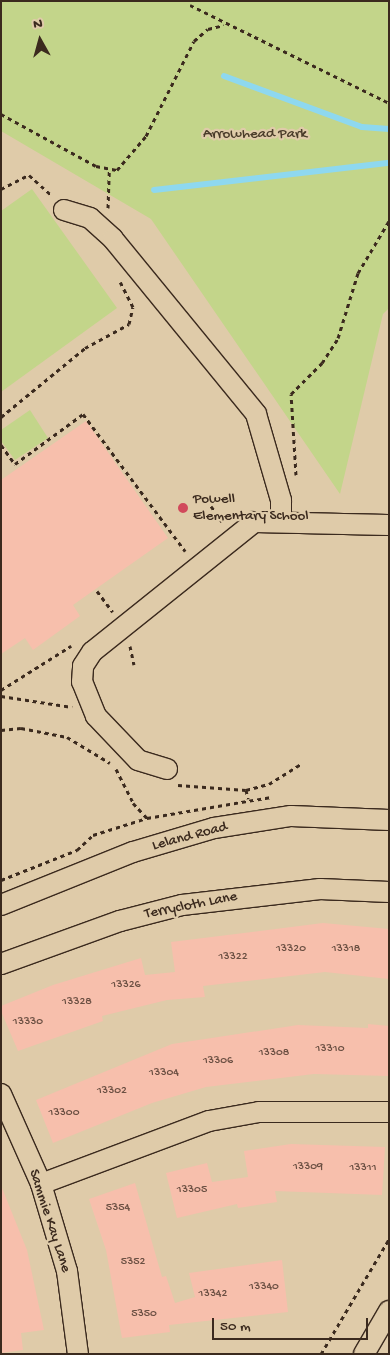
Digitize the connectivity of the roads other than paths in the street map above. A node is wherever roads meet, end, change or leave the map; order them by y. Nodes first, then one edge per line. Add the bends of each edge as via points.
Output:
1 (64, 210) road end
2 (281, 520) junction
3 (389, 525) edge
4 (169, 776) road end
5 (389, 820) edge
6 (389, 892) edge
7 (1, 905) edge
8 (1, 964) edge
9 (1, 1094) edge
10 (389, 1112) edge
11 (41, 1184) junction
12 (389, 1311) edge
13 (78, 1354) edge
14 (364, 1354) edge

1 - 2 street via 90,218 105,232 155,286 256,414 282,500
2 - 3 street
2 - 4 street via 254,522 241,529 92,652 83,666 84,694 96,716 138,760
5 - 7 street, Leland Road via 291,816 214,828 133,852
6 - 8 street, Terrycloth Lane via 320,889 182,905 120,920
9 - 11 street, Sammie Kay Lane
10 - 11 street via 259,1112 210,1121
11 - 13 street, Sammie Kay Lane via 67,1271
12 - 14 street

